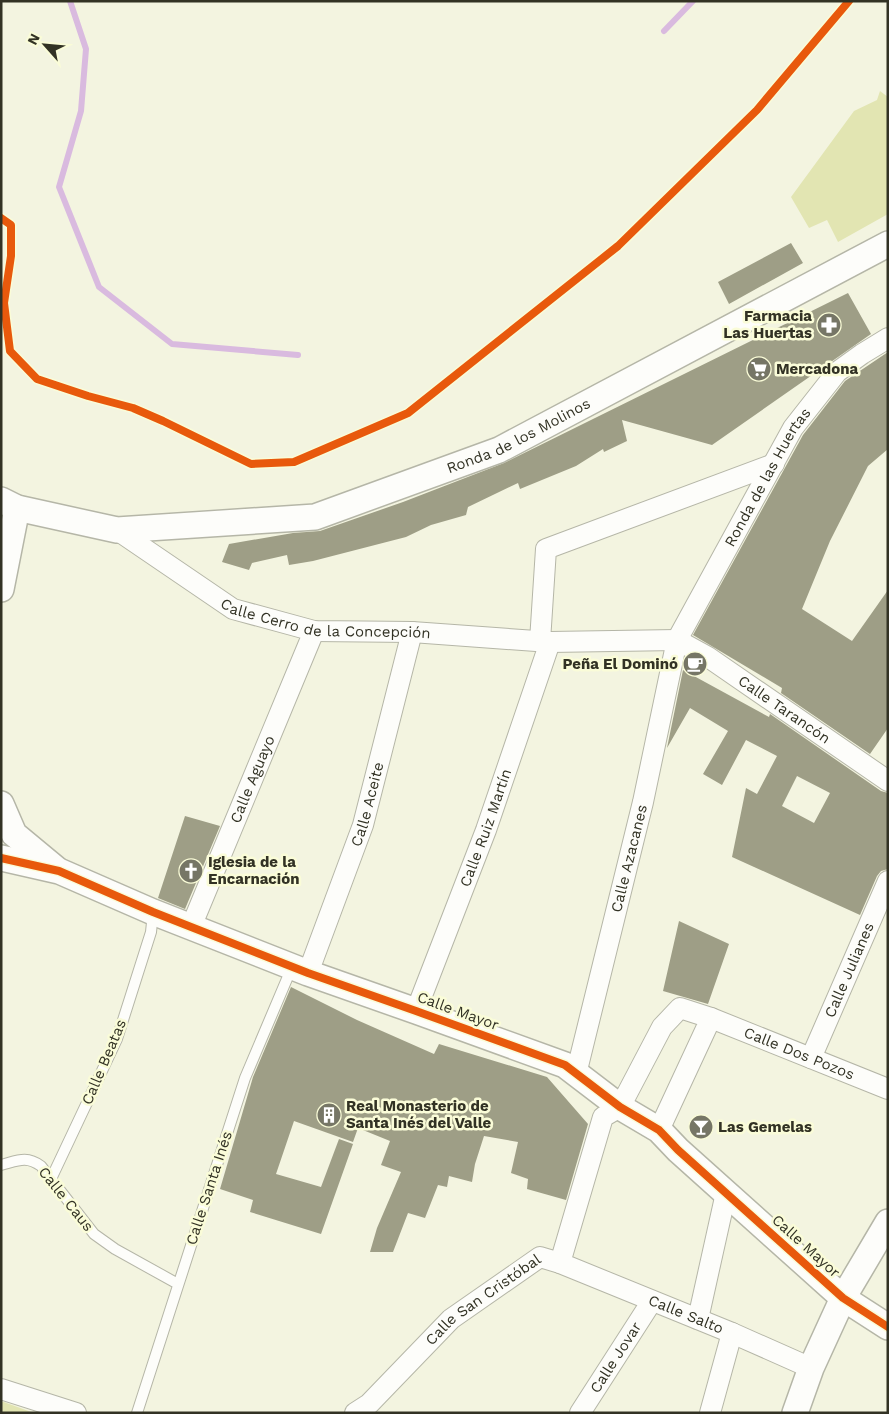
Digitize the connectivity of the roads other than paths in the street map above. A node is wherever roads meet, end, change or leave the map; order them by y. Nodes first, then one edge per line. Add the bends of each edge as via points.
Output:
1 (888, 244) edge
2 (888, 338) edge
3 (774, 464) junction
4 (9, 504) edge
5 (117, 530) junction
6 (1, 589) edge
7 (314, 631) junction
8 (412, 632) junction
9 (677, 640) junction
10 (545, 642) junction
11 (888, 781) edge
12 (1, 804) edge
13 (1, 858) edge
14 (59, 872) junction
15 (888, 881) edge
16 (153, 912) junction
17 (191, 927) junction
18 (300, 970) junction
19 (416, 1011) junction
20 (712, 1018) junction
21 (811, 1058) junction
22 (576, 1074) junction
23 (888, 1089) edge
24 (620, 1107) junction
25 (659, 1130) junction
26 (1, 1165) edge
27 (51, 1180) junction
28 (726, 1193) junction
29 (888, 1222) edge
30 (560, 1263) junction
31 (178, 1284) junction
32 (843, 1298) junction
33 (652, 1301) junction
34 (698, 1319) junction
35 (888, 1327) edge
36 (732, 1333) junction
37 (811, 1368) junction
38 (1, 1389) edge
39 (76, 1413) edge
40 (137, 1413) edge
41 (355, 1413) edge
42 (580, 1413) edge
43 (710, 1413) edge
44 (795, 1413) edge

1 - 5 street, Ronda de los Molinos via 499,450 315,517
2 - 3 street, Ronda de las Huertas via 837,372 793,428
3 - 9 street, Ronda de las Huertas
3 - 10 street, Calle Ruiz Martín via 546,549
4 - 5 street, Calle Cerro de la Concepción
4 - 6 street
5 - 7 street, Calle Cerro de la Concepción via 233,609
7 - 8 street, Calle Cerro de la Concepción
7 - 17 street, Calle Aguayo
8 - 10 street, Calle Cerro de la Concepción
8 - 18 street, Calle Aceite via 363,825
9 - 10 street, Calle Cerro de la Concepción
9 - 11 street, Calle Tarancón
9 - 22 street, Calle Azacanes via 643,802
10 - 19 street, Calle Ruiz Martín via 486,830
12 - 14 street via 14,834
13 - 14 street, Calle Mayor
14 - 16 street, Calle Mayor
15 - 21 street, Calle Julianes
16 - 17 street, Calle Mayor
16 - 27 lane, Calle Beatas via 151,932 117,1039
17 - 18 street, Calle Mayor
18 - 19 street, Calle Mayor
18 - 31 lane, Calle Santa Inés via 245,1078
19 - 22 street, Calle Mayor via 565,1065
20 - 21 street, Calle Dos Pozos
20 - 24 street, Calle Dos Pozos via 680,1008 662,1027
20 - 25 street
21 - 23 street, Calle Dos Pozos
22 - 24 street, Calle Mayor
24 - 25 street, Calle Mayor
24 - 30 street, Calle San Cristóbal via 603,1117
25 - 28 street, Calle Mayor
26 - 27 lane, Calle Caus via 26,1159 34,1161
27 - 31 lane, Calle Caus via 94,1234
28 - 32 street, Calle Mayor
28 - 34 street
29 - 32 street
30 - 33 street, Calle Salto
30 - 41 street, Calle San Cristóbal via 540,1257 452,1319 369,1404
31 - 40 lane, Calle Santa Inés
32 - 35 street, Calle Mayor
32 - 37 street
33 - 34 street, Calle Salto
33 - 42 street, Calle Jovar
34 - 36 street, Calle Salto
36 - 37 street, Calle Salto
36 - 43 street
37 - 44 street
38 - 39 street

